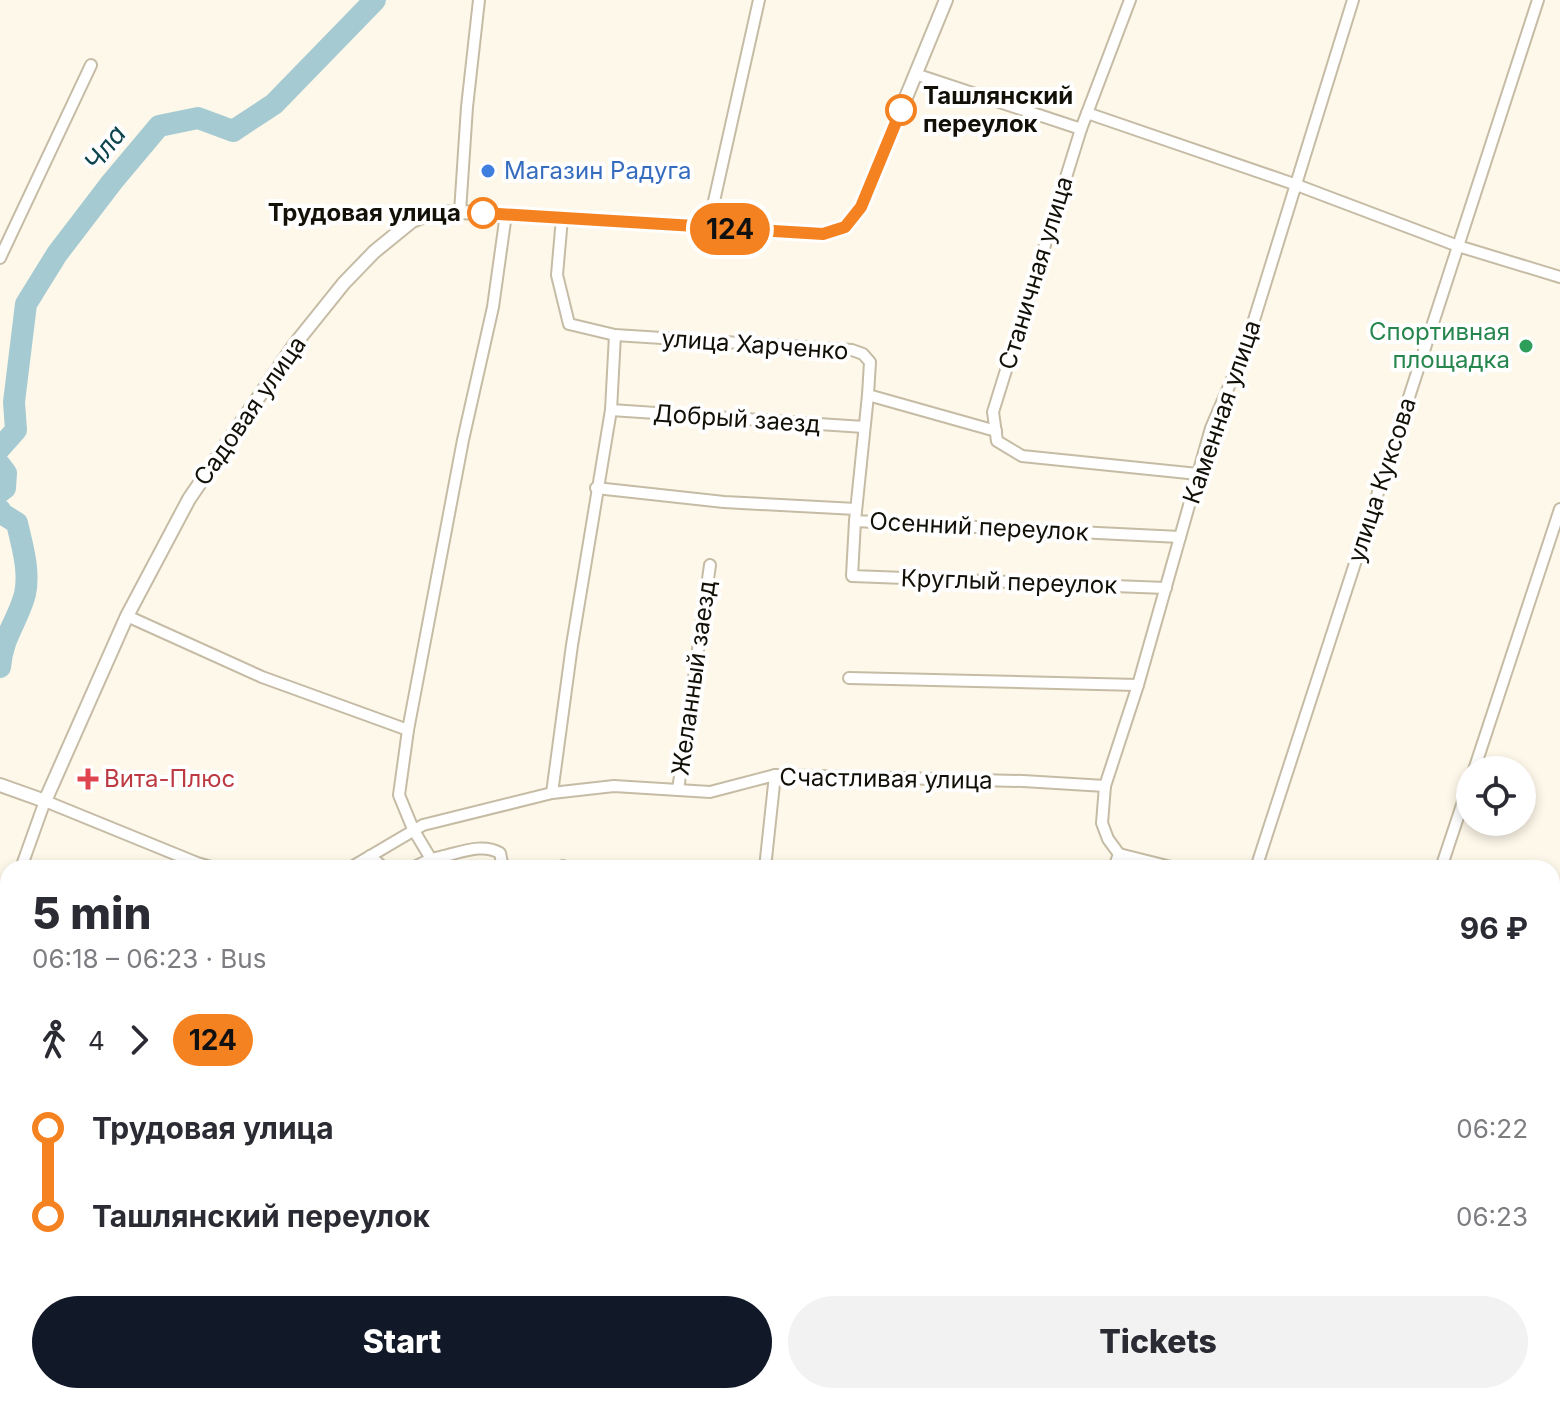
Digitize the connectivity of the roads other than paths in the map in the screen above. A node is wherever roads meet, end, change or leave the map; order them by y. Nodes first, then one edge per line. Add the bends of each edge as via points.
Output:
1 (479, 0) edge
2 (759, 0) edge
3 (946, 0) edge
4 (1130, 0) edge
5 (1353, 0) edge
6 (1538, 0) edge
7 (91, 65) dead end
8 (915, 74) junction
9 (1087, 113) junction
10 (1081, 129) junction
11 (1294, 184) junction
12 (460, 212) junction
13 (506, 214) junction
14 (562, 218) junction
15 (708, 228) junction
16 (1458, 246) junction
17 (0, 258) edge
18 (1560, 277) edge
19 (615, 335) junction
20 (868, 395) junction
21 (611, 410) junction
22 (864, 427) junction
23 (996, 431) junction
24 (1198, 474) junction
25 (596, 488) junction
26 (856, 509) junction
27 (1560, 509) edge
28 (855, 521) junction
29 (1180, 537) junction
30 (710, 565) dead end
31 (1166, 588) junction
32 (127, 616) junction
33 (849, 678) dead end
34 (1138, 685) junction
35 (408, 730) junction
36 (1479, 756) edge
37 (775, 775) junction
38 (0, 785) edge
39 (1105, 786) junction
40 (678, 790) junction
41 (552, 793) junction
42 (45, 801) junction
43 (1456, 823) edge
44 (413, 829) junction
45 (1119, 854) junction
46 (370, 856) junction
47 (444, 856) junction
48 (431, 859) joint
49 (24, 860) edge
50 (190, 860) edge
51 (363, 860) edge
52 (375, 860) edge
53 (444, 860) edge
54 (501, 860) edge
55 (766, 860) edge
56 (1117, 860) edge
57 (1143, 860) edge
58 (1259, 860) edge
59 (1444, 860) edge

1 - 12 street
2 - 15 street
3 - 8 street, Садовая улица
4 - 9 street, Станичная улица
5 - 11 street, Каменная улица
6 - 16 street, улица Куксова
7 - 17 street
8 - 10 street
8 - 15 street, Садовая улица via 861,207 845,227 823,234
9 - 10 street, Станичная улица
9 - 11 street
10 - 23 street, Станичная улица via 993,412
11 - 16 street
11 - 24 street, Каменная улица via 1245,349 1211,428
12 - 13 street, Садовая улица
12 - 32 street, Садовая улица via 432,213 412,221 344,283 295,344 189,499
13 - 14 street, Садовая улица
13 - 35 street via 493,307
14 - 15 street, Садовая улица
14 - 19 street, улица Харченко via 557,275 569,324
16 - 18 street
16 - 58 street, улица Куксова
19 - 20 street, улица Харченко via 852,350 870,362
19 - 21 street
20 - 22 street, Осенний переулок
20 - 23 street, улица Харченко
21 - 22 street, Добрый заезд
21 - 25 street
22 - 26 street, Осенний переулок
23 - 24 street via 997,441 1022,456
24 - 29 street, Каменная улица
25 - 26 street
25 - 41 street
26 - 28 street, Осенний переулок
27 - 36 street
28 - 29 street, Осенний переулок
28 - 31 street, Круглый переулок via 852,576
29 - 31 street, Каменная улица
30 - 40 street, Желанный заезд
31 - 34 street, Каменная улица
32 - 35 street via 262,677
32 - 42 street, Садовая улица
33 - 34 street
34 - 39 street, Каменная улица
35 - 44 street via 399,795
37 - 39 street, Счастливая улица
37 - 40 street, Счастливая улица via 710,792
37 - 55 street
38 - 42 street
39 - 45 street, Каменная улица via 1102,823
40 - 41 street, Счастливая улица via 614,786
41 - 44 street, Счастливая улица
42 - 49 street, Садовая улица
42 - 50 street
43 - 59 street
44 - 46 street, Счастливая улица
44 - 48 street
45 - 56 street
45 - 57 street
46 - 51 street, Счастливая улица
46 - 52 street
47 - 48 street
47 - 53 street
47 - 54 street via 493,849

